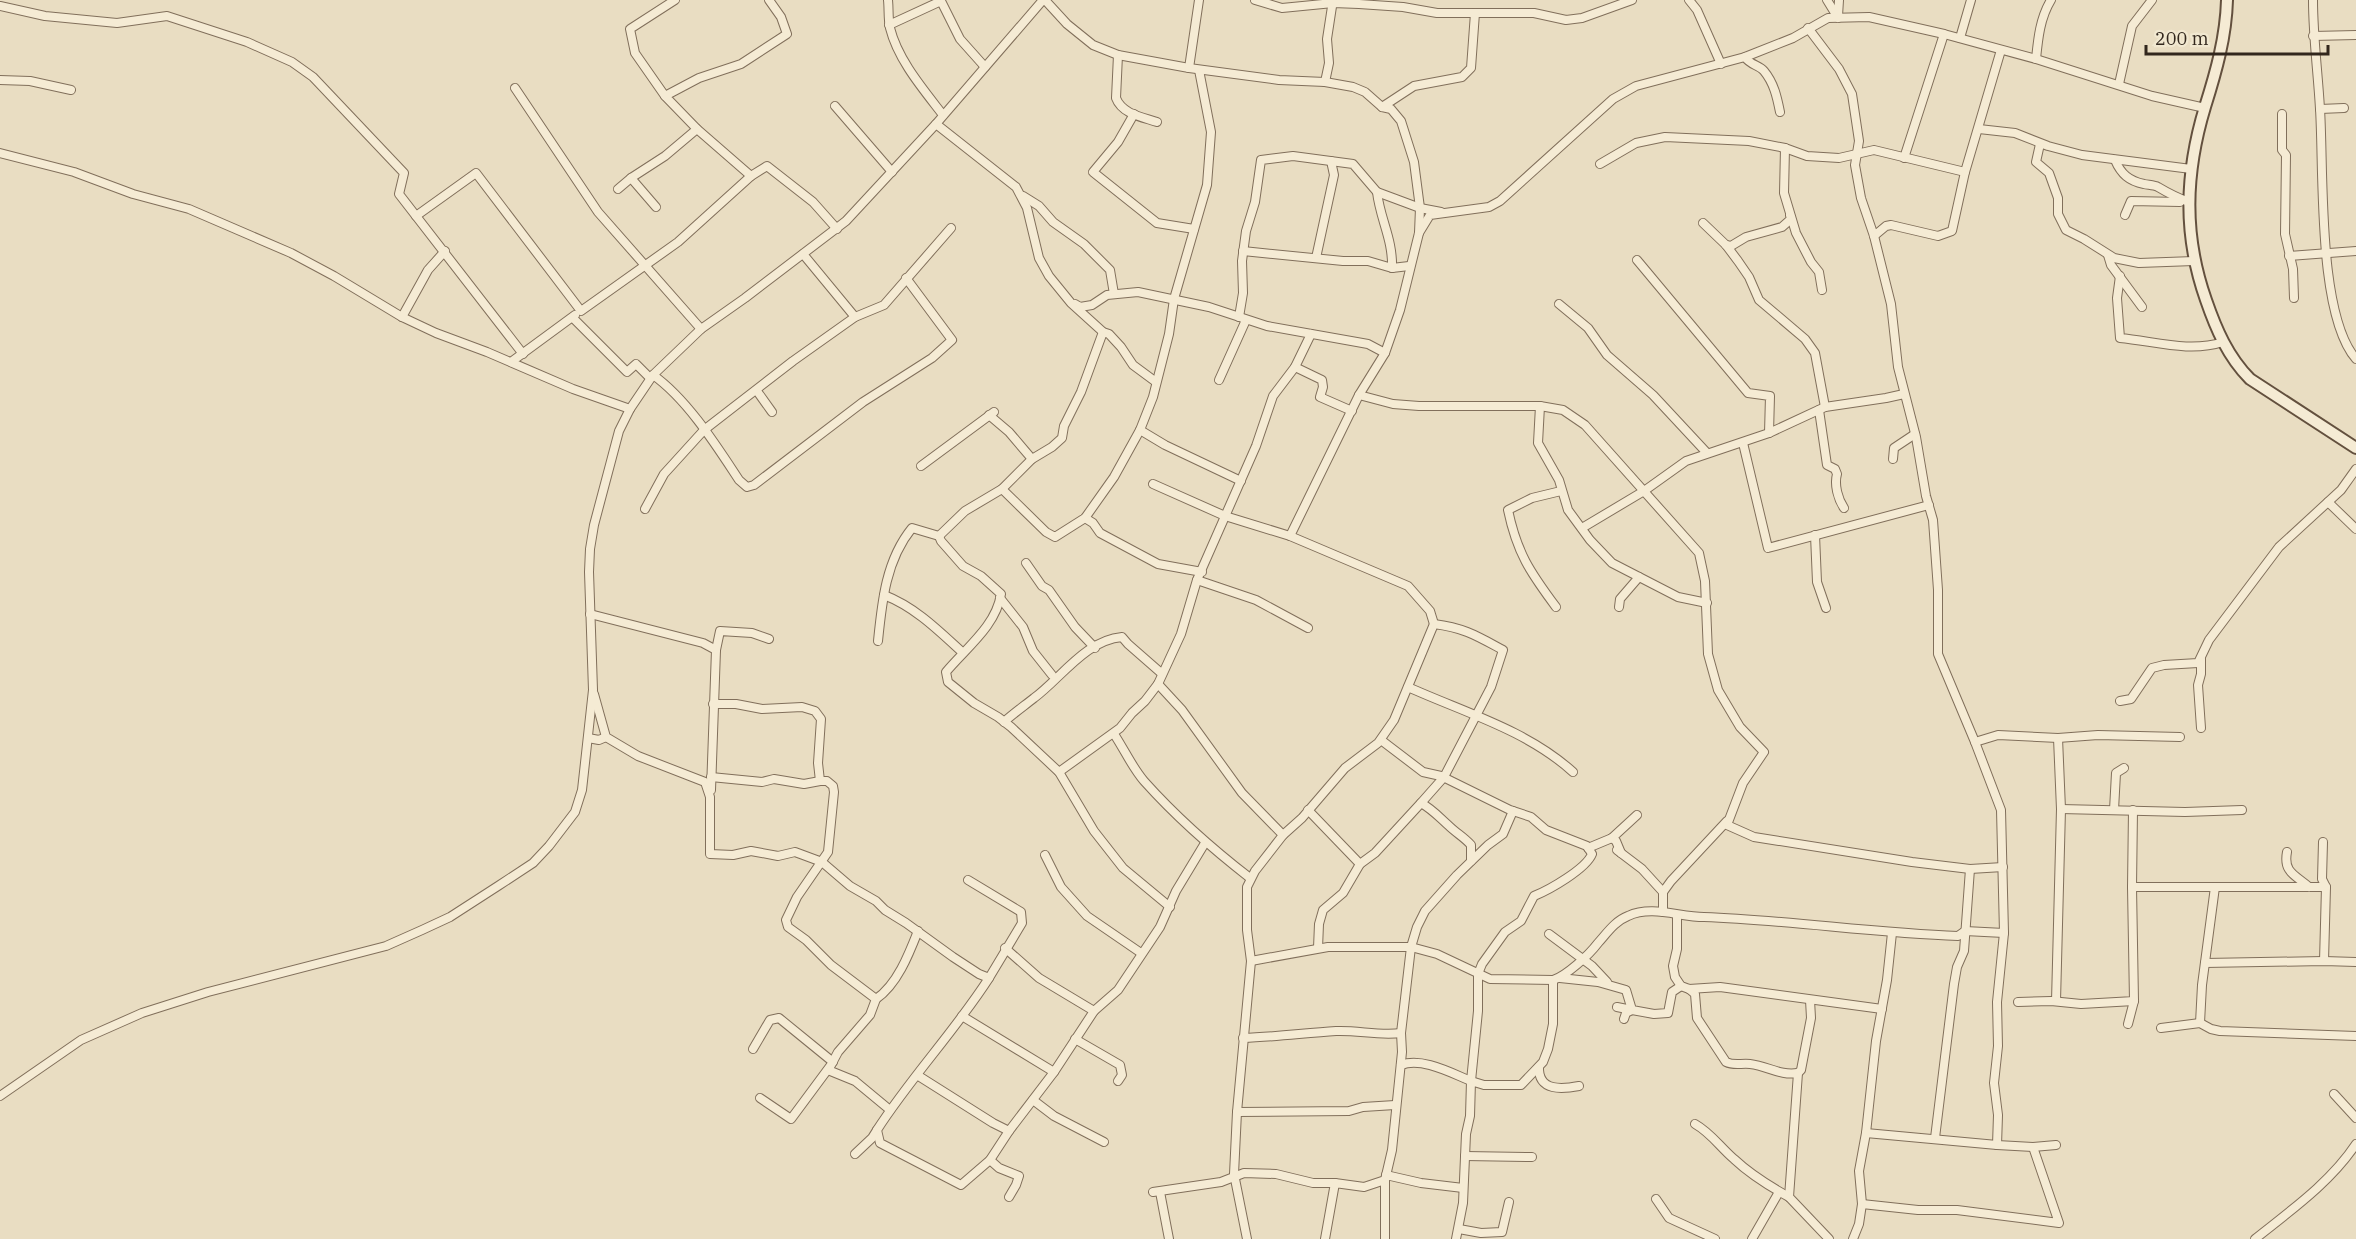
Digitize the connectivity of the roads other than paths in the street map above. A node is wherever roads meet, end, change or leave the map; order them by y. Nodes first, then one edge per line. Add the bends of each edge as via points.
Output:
1 (675, 0) edge
2 (769, 0) edge
3 (888, 0) edge
4 (1044, 0) edge
5 (1199, 0) edge
6 (1255, 0) edge
7 (1632, 0) edge
8 (1689, 0) edge
9 (1827, 0) edge
10 (1839, 0) edge
11 (1971, 0) edge
12 (2049, 0) edge
13 (2152, 0) edge
14 (2227, 0) edge
15 (2313, 0) edge
16 (1333, 2) edge
17 (0, 6) edge
18 (1475, 13) junction
19 (1838, 18) junction
20 (889, 25) junction
21 (1808, 28) junction
22 (1944, 34) junction
23 (2356, 35) edge
24 (2313, 36) junction
25 (1960, 38) junction
26 (2001, 50) junction
27 (1118, 55) junction
28 (1745, 57) junction
29 (2036, 59) junction
30 (1721, 64) junction
31 (985, 67) junction
32 (1189, 68) junction
33 (1199, 70) junction
34 (0, 80) edge
35 (1324, 82) junction
36 (2119, 84) junction
37 (514, 88) dead end
38 (71, 90) dead end
39 (665, 96) junction
40 (835, 106) dead end
41 (1382, 106) junction
42 (2205, 108) junction
43 (2344, 108) dead end
44 (2320, 109) junction
45 (1780, 112) dead end
46 (1134, 114) junction
47 (2282, 114) dead end
48 (943, 115) junction
49 (1157, 122) dead end
50 (936, 124) junction
51 (697, 129) junction
52 (1979, 129) junction
53 (2040, 144) junction
54 (1785, 148) junction
55 (0, 153) edge
56 (1859, 154) junction
57 (1904, 158) junction
58 (1331, 160) junction
59 (2115, 160) junction
60 (1600, 164) dead end
61 (2191, 169) junction
62 (892, 172) junction
63 (1965, 172) junction
64 (751, 176) junction
65 (632, 178) junction
66 (618, 189) dead end
67 (1377, 192) junction
68 (1022, 195) junction
69 (2188, 202) junction
70 (656, 207) dead end
71 (1420, 208) junction
72 (1445, 213) junction
73 (2125, 215) dead end
74 (416, 216) junction
75 (1791, 219) junction
76 (1703, 224) dead end
77 (951, 228) dead end
78 (837, 229) junction
79 (1194, 229) junction
80 (1419, 233) junction
81 (1874, 236) junction
82 (1726, 245) junction
83 (445, 251) junction
84 (1243, 251) junction
85 (2356, 251) edge
86 (803, 254) junction
87 (2108, 255) junction
88 (2327, 255) junction
89 (2289, 256) junction
90 (1316, 258) junction
91 (1637, 260) dead end
92 (2194, 261) junction
93 (644, 266) junction
94 (1409, 266) junction
95 (1392, 268) junction
96 (2120, 276) junction
97 (906, 278) junction
98 (1822, 290) dead end
99 (1114, 294) junction
100 (2294, 298) dead end
101 (1174, 299) junction
102 (1071, 303) junction
103 (1559, 304) dead end
104 (2142, 307) dead end
105 (581, 311) junction
106 (402, 317) junction
107 (855, 317) junction
108 (573, 318) junction
109 (1242, 319) junction
110 (701, 329) junction
111 (1103, 332) junction
112 (1311, 333) junction
113 (2223, 342) junction
114 (1385, 353) junction
115 (523, 354) junction
116 (2356, 359) edge
117 (511, 362) junction
118 (1295, 367) junction
119 (651, 376) junction
120 (1219, 380) dead end
121 (1156, 382) junction
122 (757, 391) junction
123 (1904, 394) junction
124 (1359, 395) junction
125 (1540, 406) junction
126 (1822, 408) junction
127 (630, 409) junction
128 (1352, 411) junction
129 (772, 412) dead end
130 (704, 430) junction
131 (1140, 430) junction
132 (1769, 433) junction
133 (1915, 434) junction
134 (1743, 443) junction
135 (2356, 448) edge
136 (1707, 453) junction
137 (1032, 459) junction
138 (1893, 459) dead end
139 (921, 466) dead end
140 (2356, 469) edge
141 (1241, 481) junction
142 (1153, 484) dead end
143 (1002, 489) junction
144 (1561, 490) junction
145 (1644, 491) junction
146 (2328, 502) junction
147 (1929, 505) junction
148 (1844, 508) dead end
149 (645, 509) dead end
150 (1225, 516) junction
151 (1085, 518) junction
152 (1581, 528) junction
153 (2356, 529) edge
154 (1815, 535) junction
155 (939, 536) junction
156 (1290, 536) junction
157 (1026, 564) dead end
158 (1199, 576) junction
159 (1639, 577) junction
160 (884, 595) junction
161 (1000, 598) junction
162 (1707, 603) junction
163 (1556, 607) dead end
164 (1619, 607) dead end
165 (1826, 608) dead end
166 (590, 614) junction
167 (1012, 615) junction
168 (993, 616) junction
169 (1434, 624) junction
170 (1308, 628) dead end
171 (769, 639) dead end
172 (878, 641) dead end
173 (1095, 648) junction
174 (716, 650) junction
175 (963, 652) junction
176 (2200, 658) junction
177 (1160, 672) dead end
178 (1052, 675) dead end
179 (1158, 684) junction
180 (1408, 687) junction
181 (593, 690) junction
182 (2120, 701) dead end
183 (713, 704) junction
184 (1476, 714) junction
185 (1004, 722) junction
186 (2201, 728) dead end
187 (1114, 734) junction
188 (606, 736) junction
189 (2180, 737) dead end
190 (588, 738) junction
191 (2058, 738) junction
192 (1381, 740) junction
193 (1975, 742) junction
194 (2124, 768) dead end
195 (1573, 771) dead end
196 (1059, 772) junction
197 (711, 777) junction
198 (1444, 777) junction
199 (820, 781) junction
200 (710, 797) junction
201 (1421, 803) junction
202 (2061, 808) junction
203 (1308, 810) junction
204 (2114, 810) junction
205 (2133, 810) junction
206 (2242, 810) dead end
207 (1513, 811) junction
208 (1636, 815) dead end
209 (1727, 821) junction
210 (1283, 835) junction
211 (1612, 838) junction
212 (2323, 842) dead end
213 (1204, 843) junction
214 (1588, 848) junction
215 (2287, 852) dead end
216 (1045, 855) dead end
217 (1471, 861) junction
218 (822, 862) junction
219 (1360, 864) junction
220 (2003, 867) junction
221 (1970, 869) junction
222 (1250, 878) junction
223 (968, 880) dead end
224 (2132, 887) junction
225 (2215, 887) junction
226 (2309, 887) junction
227 (2326, 887) junction
228 (1664, 892) junction
229 (1170, 907) junction
230 (1663, 912) junction
231 (1677, 915) junction
232 (918, 931) junction
233 (1965, 931) junction
234 (1892, 933) junction
235 (2004, 933) junction
236 (1549, 934) dead end
237 (1411, 947) junction
238 (1005, 948) junction
239 (1318, 948) junction
240 (1141, 953) junction
241 (1580, 960) junction
242 (1251, 961) junction
243 (2324, 961) junction
244 (2356, 962) edge
245 (2205, 963) junction
246 (1478, 974) junction
247 (989, 978) junction
248 (1556, 979) junction
249 (1608, 984) junction
250 (1685, 988) junction
251 (876, 999) junction
252 (1810, 1000) junction
253 (2056, 1001) junction
254 (2134, 1001) junction
255 (2018, 1002) dead end
256 (1617, 1007) dead end
257 (1868, 1007) junction
258 (1882, 1009) junction
259 (1632, 1010) junction
260 (1094, 1011) junction
261 (962, 1016) junction
262 (1624, 1019) dead end
263 (1880, 1020) junction
264 (2200, 1023) junction
265 (2128, 1024) dead end
266 (2161, 1028) dead end
267 (1401, 1033) junction
268 (2356, 1036) edge
269 (1243, 1038) junction
270 (1075, 1039) junction
271 (753, 1049) dead end
272 (833, 1062) junction
273 (1401, 1065) junction
274 (1539, 1067) junction
275 (828, 1070) junction
276 (1054, 1072) junction
277 (1798, 1073) junction
278 (917, 1075) junction
279 (1471, 1081) junction
280 (1118, 1082) dead end
281 (1579, 1086) dead end
282 (2334, 1094) dead end
283 (0, 1096) edge
284 (760, 1098) dead end
285 (1033, 1100) junction
286 (1395, 1105) junction
287 (890, 1110) junction
288 (1237, 1112) junction
289 (2356, 1118) edge
290 (1695, 1124) dead end
291 (877, 1130) junction
292 (1009, 1131) junction
293 (1866, 1133) junction
294 (1935, 1138) junction
295 (1104, 1142) dead end
296 (2356, 1144) edge
297 (1997, 1145) junction
298 (2056, 1145) dead end
299 (2033, 1147) junction
300 (855, 1154) dead end
301 (1465, 1156) junction
302 (1532, 1157) dead end
303 (990, 1160) junction
304 (1234, 1177) junction
305 (1386, 1178) junction
306 (1335, 1183) junction
307 (1463, 1188) junction
308 (1779, 1192) junction
309 (1009, 1197) dead end
310 (1789, 1197) junction
311 (1656, 1199) dead end
312 (1509, 1202) dead end
313 (1862, 1204) junction
314 (1459, 1229) junction
315 (1388, 1238) edge
316 (1170, 1239) edge
317 (1247, 1239) edge
318 (1325, 1239) edge
319 (1456, 1239) edge
320 (1715, 1239) edge
321 (1752, 1239) edge
322 (1829, 1239) edge
323 (1853, 1239) edge
324 (2255, 1239) edge

1 - 39 street via 630,29 635,53
2 - 39 street via 787,34 741,64 699,78
3 - 20 street
4 - 27 street via 1093,45
4 - 31 street
5 - 32 street
6 - 16 street via 1282,8
7 - 18 street via 1566,20 1534,13
8 - 30 street
9 - 19 street
10 - 19 street
11 - 25 street
12 - 29 street
13 - 36 street via 2132,26
14 - 42 street via 2219,62
15 - 24 street
16 - 18 street
16 - 35 street
17 - 74 street via 45,16 117,23 166,16 247,42 292,62 313,77 404,173 399,194
18 - 41 street via 1471,68 1462,77 1414,86
19 - 21 street via 1828,18
19 - 22 street via 1869,17
20 - 31 street via 941,1 960,39
20 - 48 street via 896,47
21 - 28 street
21 - 56 street via 1839,69 1852,94
22 - 25 street
22 - 57 street
23 - 24 street
24 - 44 street
25 - 26 street
26 - 29 street
26 - 52 street
27 - 32 street
27 - 46 street via 1116,98 1122,108
28 - 30 street
28 - 45 street via 1765,72 1775,88
29 - 36 street
30 - 72 street via 1635,86 1613,99 1500,201 1489,207
31 - 48 street
32 - 33 street
33 - 35 street
33 - 79 street via 1211,147 1207,185
34 - 38 street via 30,81
35 - 41 street via 1353,87
36 - 42 street
37 - 93 street via 592,203
39 - 51 street
40 - 62 street
41 - 71 street via 1391,109 1401,121 1414,162
42 - 61 street
43 - 44 street
44 - 88 street
46 - 49 street
46 - 79 street via 1118,142 1093,172 1157,223
47 - 89 street
48 - 50 street
50 - 62 street
50 - 68 street
51 - 64 street
51 - 65 street
52 - 53 street via 2014,133
52 - 63 street
53 - 59 street
53 - 87 street via 2036,162 2049,173 2062,225
54 - 56 street via 1807,156 1839,158
54 - 60 street via 1749,141 1665,136 1636,143
54 - 75 street via 1784,193
55 - 106 street via 189,209 291,253
56 - 57 street via 1874,150
56 - 81 street via 1855,165 1861,198
57 - 63 street
58 - 67 street via 1353,164
58 - 84 street via 1293,156 1261,160
58 - 90 street via 1334,175
59 - 61 street
59 - 69 street via 2129,179 2157,186
61 - 69 street
62 - 78 street
63 - 81 street via 1952,231 1938,236 1891,225
64 - 78 street via 767,166 813,202
64 - 93 street via 678,242
65 - 66 street
65 - 70 street
67 - 71 street
67 - 95 street via 1391,243
68 - 99 street via 1110,270
68 - 102 street via 1039,258
69 - 73 street via 2131,201
69 - 92 street
71 - 72 street
71 - 80 street
72 - 80 street via 1430,215
74 - 83 street
74 - 105 street via 476,173
75 - 82 street via 1782,227
75 - 98 street via 1819,272
76 - 82 street
77 - 97 street
78 - 86 street
79 - 101 street
80 - 94 street
81 - 123 street via 1891,304
82 - 126 street via 1749,277 1759,300 1805,339 1815,353
83 - 106 street via 428,270
83 - 115 street
84 - 90 street
84 - 109 street
85 - 88 street
86 - 107 street
86 - 110 street
87 - 92 street via 2139,263
87 - 96 street
88 - 89 street
88 - 116 street via 2337,324
89 - 100 street
90 - 95 street via 1368,261
91 - 132 street via 1748,393 1770,396
92 - 113 street
93 - 105 street
93 - 110 street
94 - 95 street
94 - 114 street via 1400,310
96 - 104 street
96 - 113 street via 2120,338 2174,346 2207,347
97 - 107 street via 884,305
97 - 130 street via 952,340 932,358 863,402 754,485 747,487 740,480
99 - 101 street via 1138,292
99 - 102 street via 1101,297 1092,305 1080,307
101 - 109 street
101 - 121 street
102 - 111 street
103 - 136 street via 1588,328 1606,355 1653,394
105 - 108 street
106 - 117 street
107 - 122 street
108 - 115 street
108 - 119 street via 627,372 636,364
109 - 112 street
109 - 120 street
110 - 119 street
111 - 121 street via 1121,347 1133,365
111 - 137 street via 1062,438
112 - 114 street via 1368,344
112 - 118 street
113 - 135 street via 2250,379
114 - 124 street
115 - 117 street
117 - 127 street
118 - 128 street via 1322,380 1320,397
118 - 141 street via 1273,396
119 - 127 street
119 - 130 street via 669,387
121 - 131 street
122 - 129 street
122 - 130 street
123 - 126 street
123 - 133 street
124 - 125 street via 1419,406
124 - 128 street
125 - 144 street via 1538,443
125 - 145 street via 1563,410 1585,425
126 - 132 street
126 - 148 street via 1827,465 1838,474 1839,501
127 - 166 street via 619,431 594,525
128 - 156 street
130 - 149 street via 664,474
131 - 141 street
131 - 151 street
132 - 134 street
133 - 138 street via 1894,448
133 - 147 street
134 - 136 street
134 - 154 street via 1768,548
136 - 145 street via 1686,461
137 - 139 street via 992,413
137 - 143 street
140 - 146 street
141 - 150 street
142 - 150 street
143 - 151 street via 1053,537
143 - 155 street via 965,511
144 - 152 street via 1568,510
144 - 163 street via 1508,510 1521,555
145 - 152 street
145 - 162 street via 1699,553
146 - 153 street
146 - 176 street via 2279,547 2209,640
147 - 154 street
147 - 193 street via 1934,520 1938,654
150 - 156 street
150 - 158 street
151 - 158 street via 1100,533 1158,564
152 - 159 street via 1612,562
154 - 165 street via 1817,582
155 - 160 street via 912,528 888,572
155 - 161 street via 963,566 981,576 1001,594
156 - 169 street via 1408,586 1430,611
157 - 173 street
158 - 170 street
158 - 179 street
159 - 162 street via 1678,597
159 - 164 street via 1620,599
160 - 172 street
160 - 175 street via 919,613
161 - 167 street
161 - 168 street
162 - 209 street via 1708,654 1718,690 1740,727 1764,752 1743,783
166 - 174 street via 703,643
166 - 181 street
167 - 168 street
167 - 178 street
168 - 175 street via 987,628
169 - 180 street
169 - 184 street via 1472,632 1503,650 1491,687
171 - 174 street via 752,633 720,631
173 - 177 street via 1122,637
173 - 185 street
174 - 183 street
175 - 185 street via 946,672 948,682
176 - 182 street via 2198,663 2152,668 2131,699
176 - 186 street
179 - 187 street
179 - 210 street via 1182,710 1242,793
180 - 184 street
180 - 192 street
181 - 188 street
181 - 190 street
183 - 197 street
183 - 199 street via 762,709 802,707 815,711 820,719
184 - 195 street via 1549,752
184 - 198 street
185 - 196 street
187 - 196 street
187 - 213 street via 1143,779
188 - 190 street via 599,740
188 - 200 street via 638,756 705,782
189 - 191 street
190 - 283 street via 582,790 575,812 565,826 533,862 450,917 386,946 142,1013 81,1040
191 - 193 street via 1998,735
191 - 202 street
192 - 198 street via 1423,771
192 - 203 street via 1345,768
193 - 220 street via 2001,810
194 - 204 street via 2116,773
196 - 229 street via 1114,857
197 - 199 street via 762,783 774,779 804,784
197 - 200 street
198 - 201 street
198 - 207 street
199 - 218 street via 827,781 834,792 828,852
200 - 218 street via 710,854 752,851 778,856 795,852
201 - 217 street via 1464,836 1471,845
201 - 219 street
202 - 204 street
202 - 253 street
203 - 210 street
203 - 219 street
204 - 205 street
205 - 206 street
205 - 224 street
207 - 214 street
207 - 217 street via 1503,834
208 - 211 street
209 - 221 street via 1727,825 1754,837
209 - 228 street
210 - 222 street
211 - 214 street
211 - 228 street via 1619,852
212 - 227 street via 2322,879
213 - 222 street
213 - 229 street
214 - 246 street via 1592,854 1589,860 1534,896 1521,921 1505,933
215 - 226 street via 2289,872
216 - 240 street via 1061,887 1087,916
217 - 237 street via 1425,911
218 - 232 street via 850,886
218 - 251 street via 797,897 786,920 788,927
219 - 239 street via 1343,893 1323,910
220 - 221 street
220 - 235 street
221 - 233 street
222 - 242 street via 1247,930
223 - 238 street via 1021,912 1022,923
224 - 225 street
224 - 254 street
225 - 226 street
225 - 245 street
226 - 227 street
227 - 243 street
228 - 230 street
229 - 240 street
230 - 231 street
230 - 241 street via 1628,915
231 - 234 street
231 - 250 street via 1673,966 1675,977
232 - 247 street
232 - 251 street via 885,994
233 - 234 street via 1958,936
233 - 235 street
233 - 294 street via 1964,951 1954,984
234 - 258 street
235 - 297 street via 1994,1083
236 - 241 street
237 - 239 street
237 - 246 street via 1437,954
237 - 267 street
238 - 247 street
238 - 260 street via 1039,978
239 - 242 street
240 - 260 street via 1118,990
241 - 248 street
241 - 249 street via 1592,966
242 - 269 street
243 - 244 street
243 - 245 street
245 - 264 street
246 - 248 street via 1490,979
246 - 279 street
247 - 261 street
248 - 249 street
248 - 274 street via 1552,1034
249 - 259 street via 1626,990
250 - 252 street via 1720,987
250 - 259 street via 1672,992 1668,1013
250 - 277 street via 1695,994 1697,1018 1726,1062 1782,1074
251 - 272 street via 870,1015
252 - 257 street
252 - 277 street via 1811,1018
253 - 254 street
253 - 255 street
254 - 265 street
256 - 259 street
257 - 258 street
257 - 263 street
258 - 263 street
259 - 262 street
260 - 270 street
261 - 276 street
261 - 278 street
263 - 293 street
264 - 266 street
264 - 268 street via 2220,1031
267 - 269 street via 1335,1031
267 - 273 street
269 - 288 street
270 - 276 street
270 - 280 street via 1120,1065 1122,1076
271 - 272 street via 770,1020 779,1018
272 - 275 street
273 - 279 street via 1422,1064
273 - 286 street
274 - 279 street via 1521,1086 1484,1086
274 - 281 street via 1545,1083 1558,1089
275 - 284 street via 791,1119
275 - 287 street via 855,1081
276 - 285 street
277 - 310 street
278 - 287 street
278 - 292 street
279 - 301 street
282 - 289 street
285 - 292 street
285 - 295 street via 1054,1116
286 - 288 street via 1349,1111
286 - 305 street
287 - 291 street
288 - 304 street
290 - 308 street via 1709,1132 1750,1173
291 - 300 street
291 - 303 street via 880,1143 961,1185
292 - 303 street
293 - 294 street
293 - 313 street via 1859,1171
294 - 297 street
296 - 324 street via 2318,1186
297 - 299 street
298 - 299 street
299 - 313 street via 2059,1223 1957,1210
301 - 302 street
301 - 307 street
303 - 309 street via 1019,1176
304 - 306 street via 1267,1173 1313,1183
304 - 316 street via 1156,1192
304 - 317 street
305 - 306 street via 1364,1187
305 - 307 street
305 - 315 street
306 - 318 street
307 - 314 street
308 - 310 street
308 - 321 street
310 - 322 street
311 - 320 street via 1670,1218
312 - 314 street via 1502,1232
313 - 323 street
314 - 319 street

